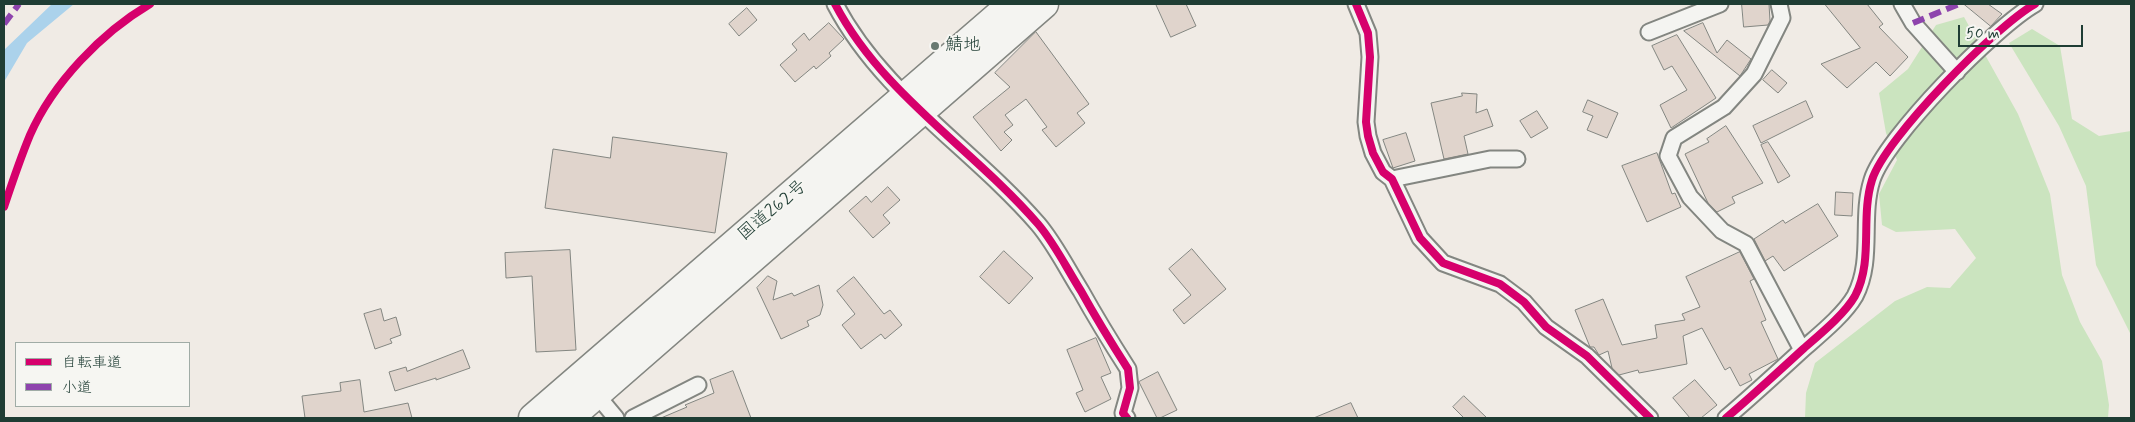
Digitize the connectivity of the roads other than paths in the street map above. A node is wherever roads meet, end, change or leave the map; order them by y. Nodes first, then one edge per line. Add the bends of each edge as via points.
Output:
1 (835, 4) edge
2 (1012, 4) edge
3 (1044, 4) edge
4 (1356, 4) edge
5 (1720, 4) edge
6 (1779, 4) edge
7 (1902, 4) edge
8 (2035, 4) edge
9 (1649, 32) dead end
10 (1958, 72) junction
11 (914, 104) junction
12 (1517, 159) dead end
13 (1392, 179) junction
14 (1802, 350) junction
15 (698, 385) dead end
16 (596, 394) junction
17 (533, 418) edge
18 (569, 418) edge
19 (616, 418) edge
20 (633, 418) edge
21 (1127, 418) edge
22 (1650, 418) edge
23 (1726, 418) edge

1 - 11 street via 871,61
2 - 11 highway, 国道262号
3 - 11 highway, 国道262号
4 - 13 street via 1368,33 1368,136 1383,172
5 - 9 street
6 - 14 street via 1782,18 1754,74 1724,107 1674,138 1668,156 1690,198 1722,231 1746,244
7 - 10 street via 1913,23
8 - 10 street via 1988,42
10 - 14 street via 1915,115 1882,158 1872,180 1868,206 1865,271 1854,297
11 - 16 highway, 国道262号
11 - 17 highway, 国道262号
11 - 21 street via 1039,225 1128,370 1130,388 1123,413
12 - 13 street via 1490,159
13 - 22 street via 1420,238 1443,263 1500,284 1524,302 1546,327 1587,356
14 - 23 street
15 - 20 street
16 - 18 highway, 国道262号
16 - 19 street

